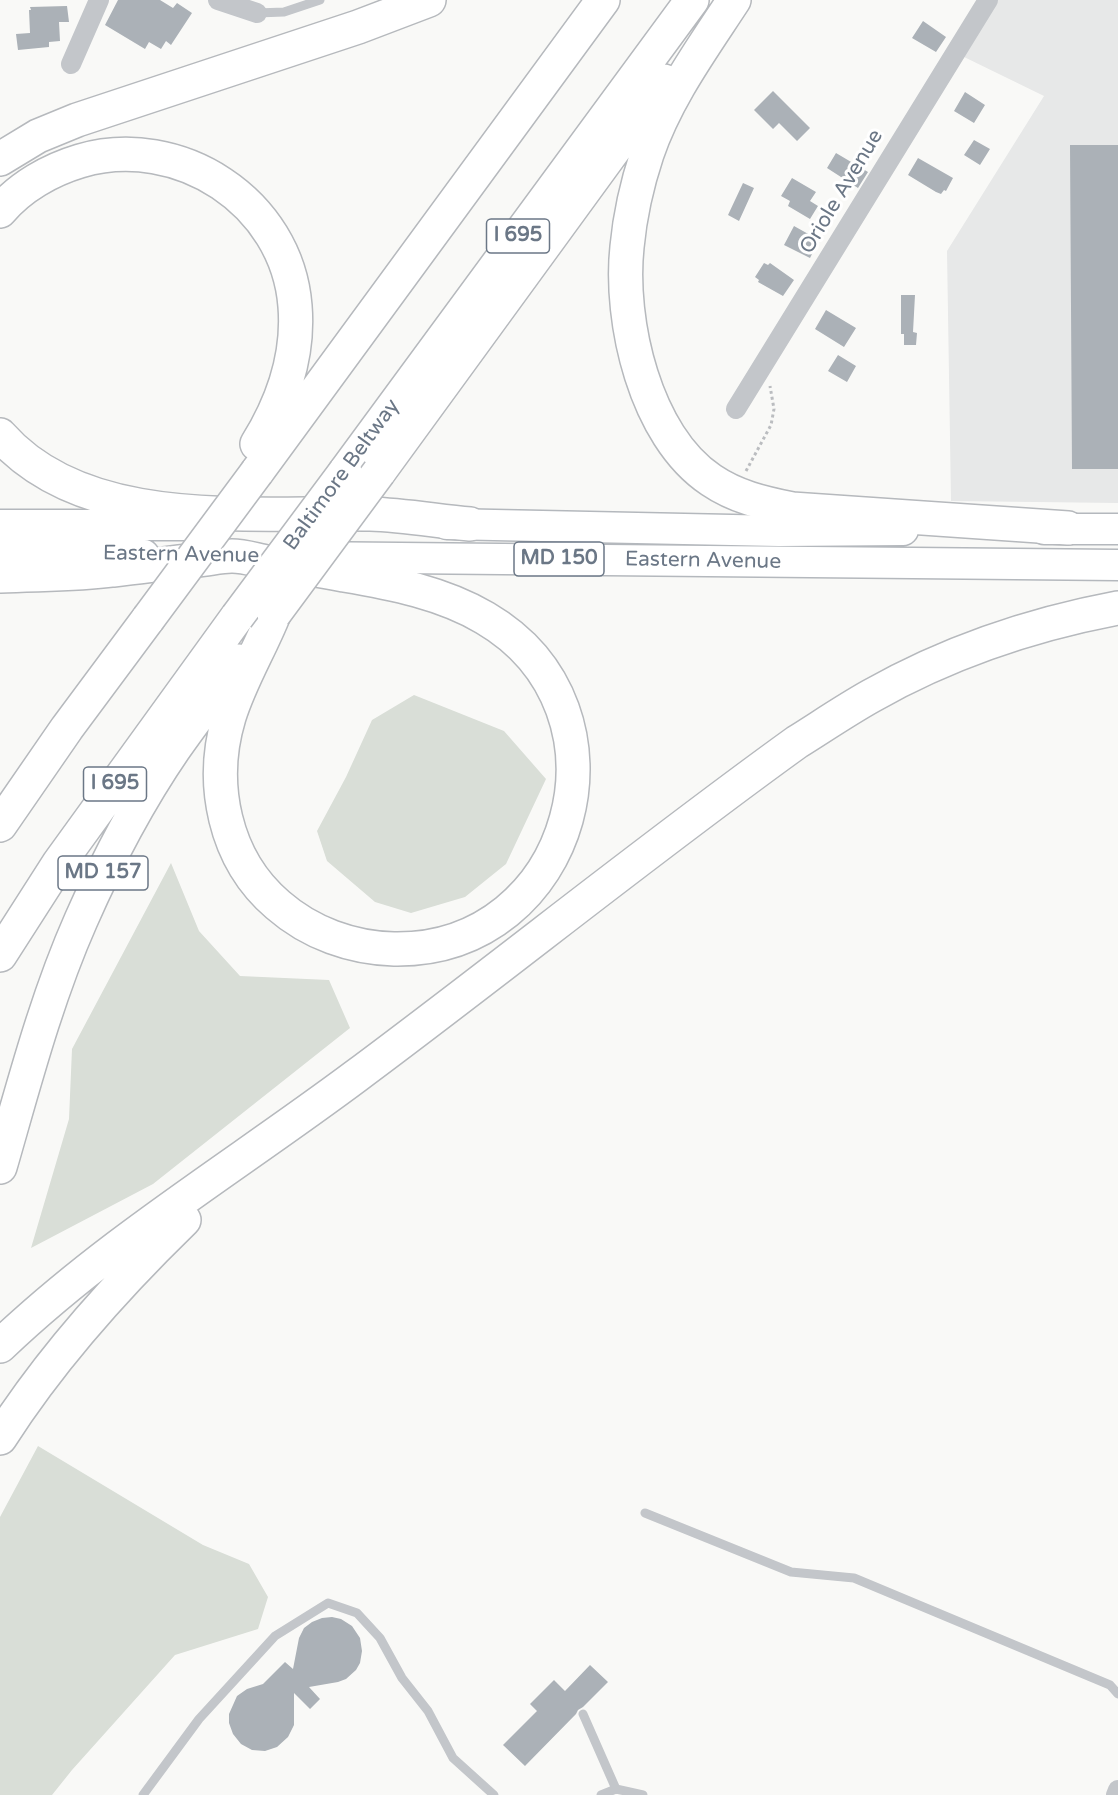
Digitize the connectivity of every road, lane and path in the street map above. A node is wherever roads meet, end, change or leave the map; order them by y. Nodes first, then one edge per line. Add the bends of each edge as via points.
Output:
1 (99, 0) edge
2 (218, 0) edge
3 (320, 0) edge
4 (429, 0) edge
5 (603, 0) edge
6 (692, 0) edge
7 (724, 0) edge
8 (734, 0) edge
9 (988, 0) edge
10 (257, 13) joint
11 (71, 64) dead end
12 (0, 159) edge
13 (0, 211) edge
14 (764, 364) junction
15 (736, 408) dead end
16 (0, 435) edge
17 (248, 472) junction
18 (744, 475) dead end
19 (470, 524) junction
20 (0, 525) edge
21 (1068, 528) junction
22 (1118, 529) edge
23 (0, 551) edge
24 (1118, 551) edge
25 (233, 556) junction
26 (1043, 564) junction
27 (1118, 565) edge
28 (0, 576) edge
29 (1118, 608) edge
30 (274, 614) junction
31 (67, 728) junction
32 (0, 796) edge
33 (0, 825) edge
34 (0, 955) edge
35 (355, 1078) junction
36 (0, 1167) edge
37 (0, 1347) edge
38 (0, 1438) edge
39 (645, 1513) dead end
40 (1118, 1694) edge
41 (584, 1714) dead end
42 (616, 1789) junction
43 (1118, 1790) edge
44 (143, 1795) edge
45 (494, 1795) edge
46 (601, 1795) edge
47 (643, 1795) edge
48 (1116, 1795) edge

1 - 11 street
2 - 10 street
3 - 10 lane via 284,12
4 - 12 highway via 77,120 38,136
5 - 17 highway
6 - 34 highway, Baltimore Beltway / I 695, bridge via 237,617 59,863
7 - 30 highway, MD 157, bridge
8 - 21 highway via 666,110 647,152 627,248 626,291 631,332 655,408 670,437 710,480 760,502 792,509
9 - 14 street, Oriole Avenue
13 - 17 highway via 32,183 60,167 125,154 184,163 210,175 238,195 260,218 291,277 296,334 282,395
14 - 15 street, Oriole Avenue
14 - 18 path via 774,410 771,425
16 - 19 highway via 50,475 147,508 193,513 373,514
17 - 31 highway, bridge
19 - 20 main road, Eastern Avenue / MD 150
19 - 21 main road, Eastern Avenue / MD 150 via 779,531
21 - 22 main road, Eastern Avenue / MD 150
23 - 25 main road, Eastern Avenue / MD 150
24 - 26 main road
25 - 26 main road, Eastern Avenue / MD 150
25 - 28 highway via 93,573
25 - 30 highway via 375,580 456,604 508,634 542,669 560,701 573,746 571,805 549,862 534,884 492,922 435,946 375,948 345,942 291,916 252,876 236,850 225,820 220,791 221,756 240,689
26 - 27 main road, Eastern Avenue / MD 150
29 - 35 highway via 994,641 914,674 853,707 758,770
30 - 36 highway, MD 157 via 174,750 104,870 59,975
31 - 32 highway
31 - 33 highway
35 - 37 highway via 153,1221
35 - 38 highway via 183,1220 147,1256 45,1372
39 - 40 lane via 791,1572 854,1578 1110,1685
41 - 42 lane
42 - 46 lane
42 - 47 lane
43 - 48 street
44 - 45 lane via 199,1719 275,1636 328,1604 357,1613 380,1638 402,1678 428,1711 453,1758

